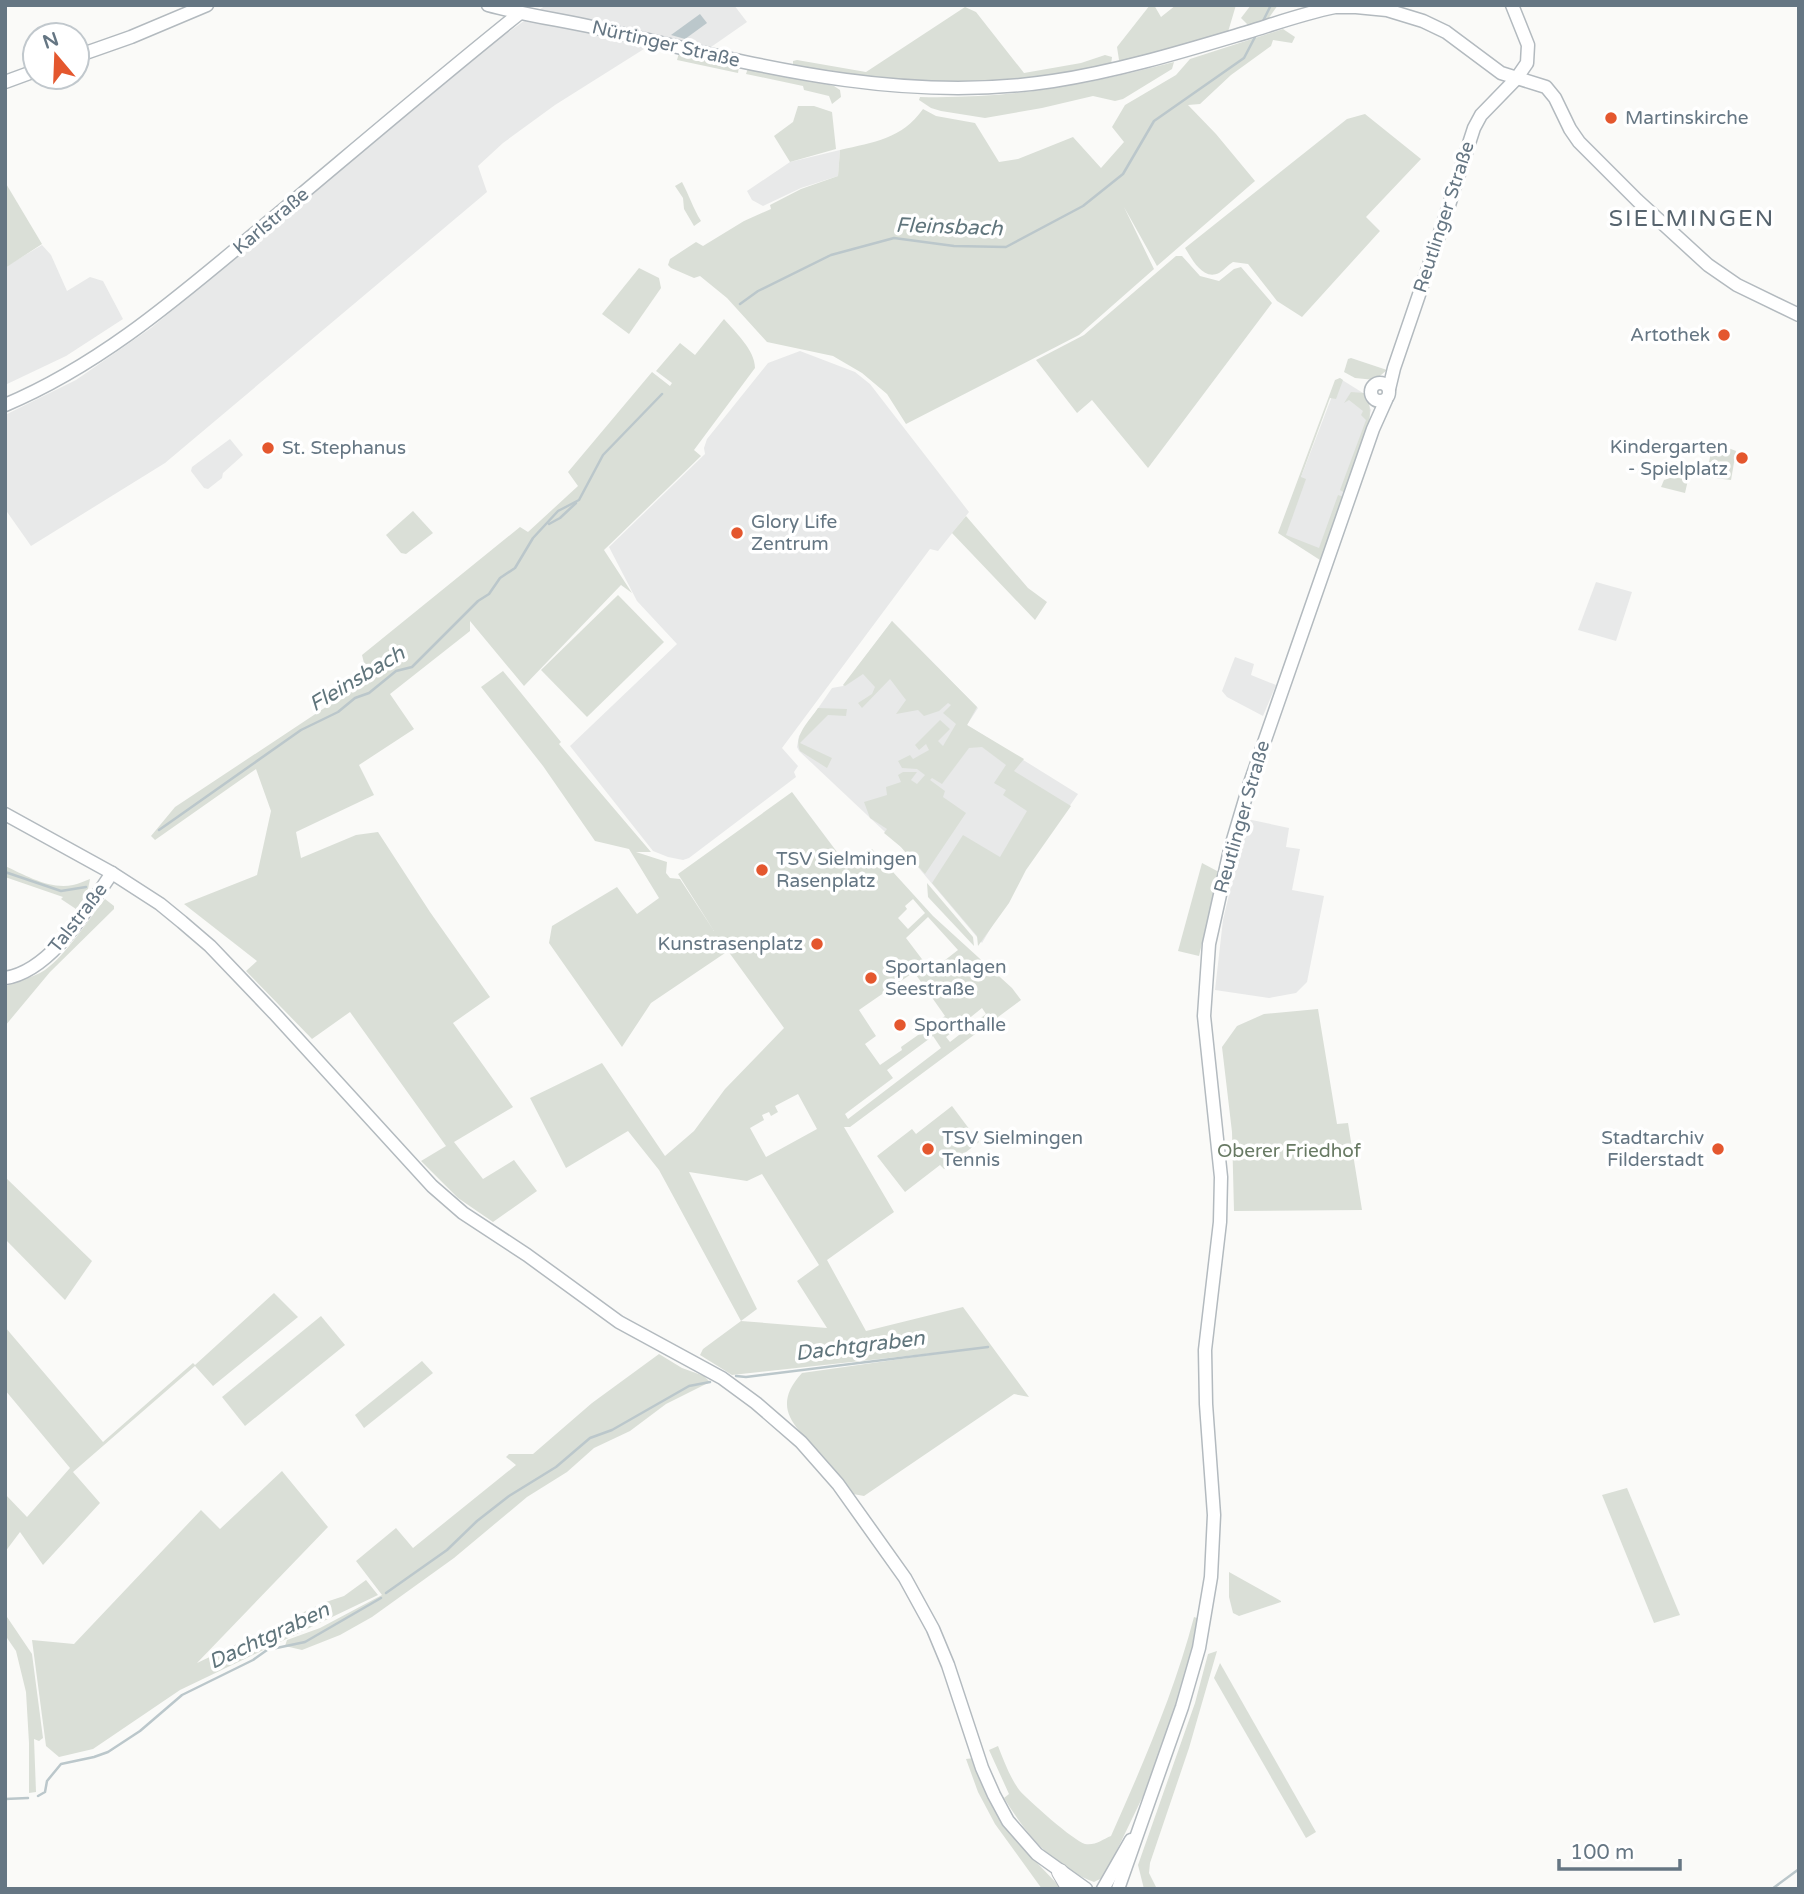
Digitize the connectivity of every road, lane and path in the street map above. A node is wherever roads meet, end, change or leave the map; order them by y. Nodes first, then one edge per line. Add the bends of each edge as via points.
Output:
1 (207, 5) edge
2 (488, 5) edge
3 (1512, 5) edge
4 (520, 13) junction
5 (91, 51) edge
6 (1516, 79) junction
7 (1799, 315) edge
8 (5, 405) edge
9 (5, 814) edge
10 (112, 873) junction
11 (5, 978) edge
12 (1138, 1828) junction
13 (1060, 1871) junction
14 (1121, 1886) edge
15 (1070, 1889) edge
16 (1086, 1889) edge
17 (1103, 1889) edge

1 - 5 street
2 - 4 street, Nürtinger Straße
3 - 6 street via 1529,50
4 - 6 street, Nürtinger Straße via 844,80 915,88 1004,88 1105,71 1327,9 1366,8 1397,13 1440,29
4 - 8 street, Karlstraße via 160,312 89,362
6 - 7 street, Nürtinger Straße via 1546,87 1579,142 1703,260 1737,285
6 - 12 street, Reutlinger Straße via 1481,115 1471,134 1262,743 1212,928 1204,1016 1221,1163 1220,1222 1205,1350 1214,1515 1209,1598 1182,1707
9 - 10 street
10 - 11 street, Talstraße via 51,954 30,970
10 - 13 street via 210,946 454,1206 620,1322 734,1386 821,1464 887,1550 933,1629 993,1796 1037,1854
12 - 14 street
12 - 17 street
13 - 15 highway
13 - 16 street

